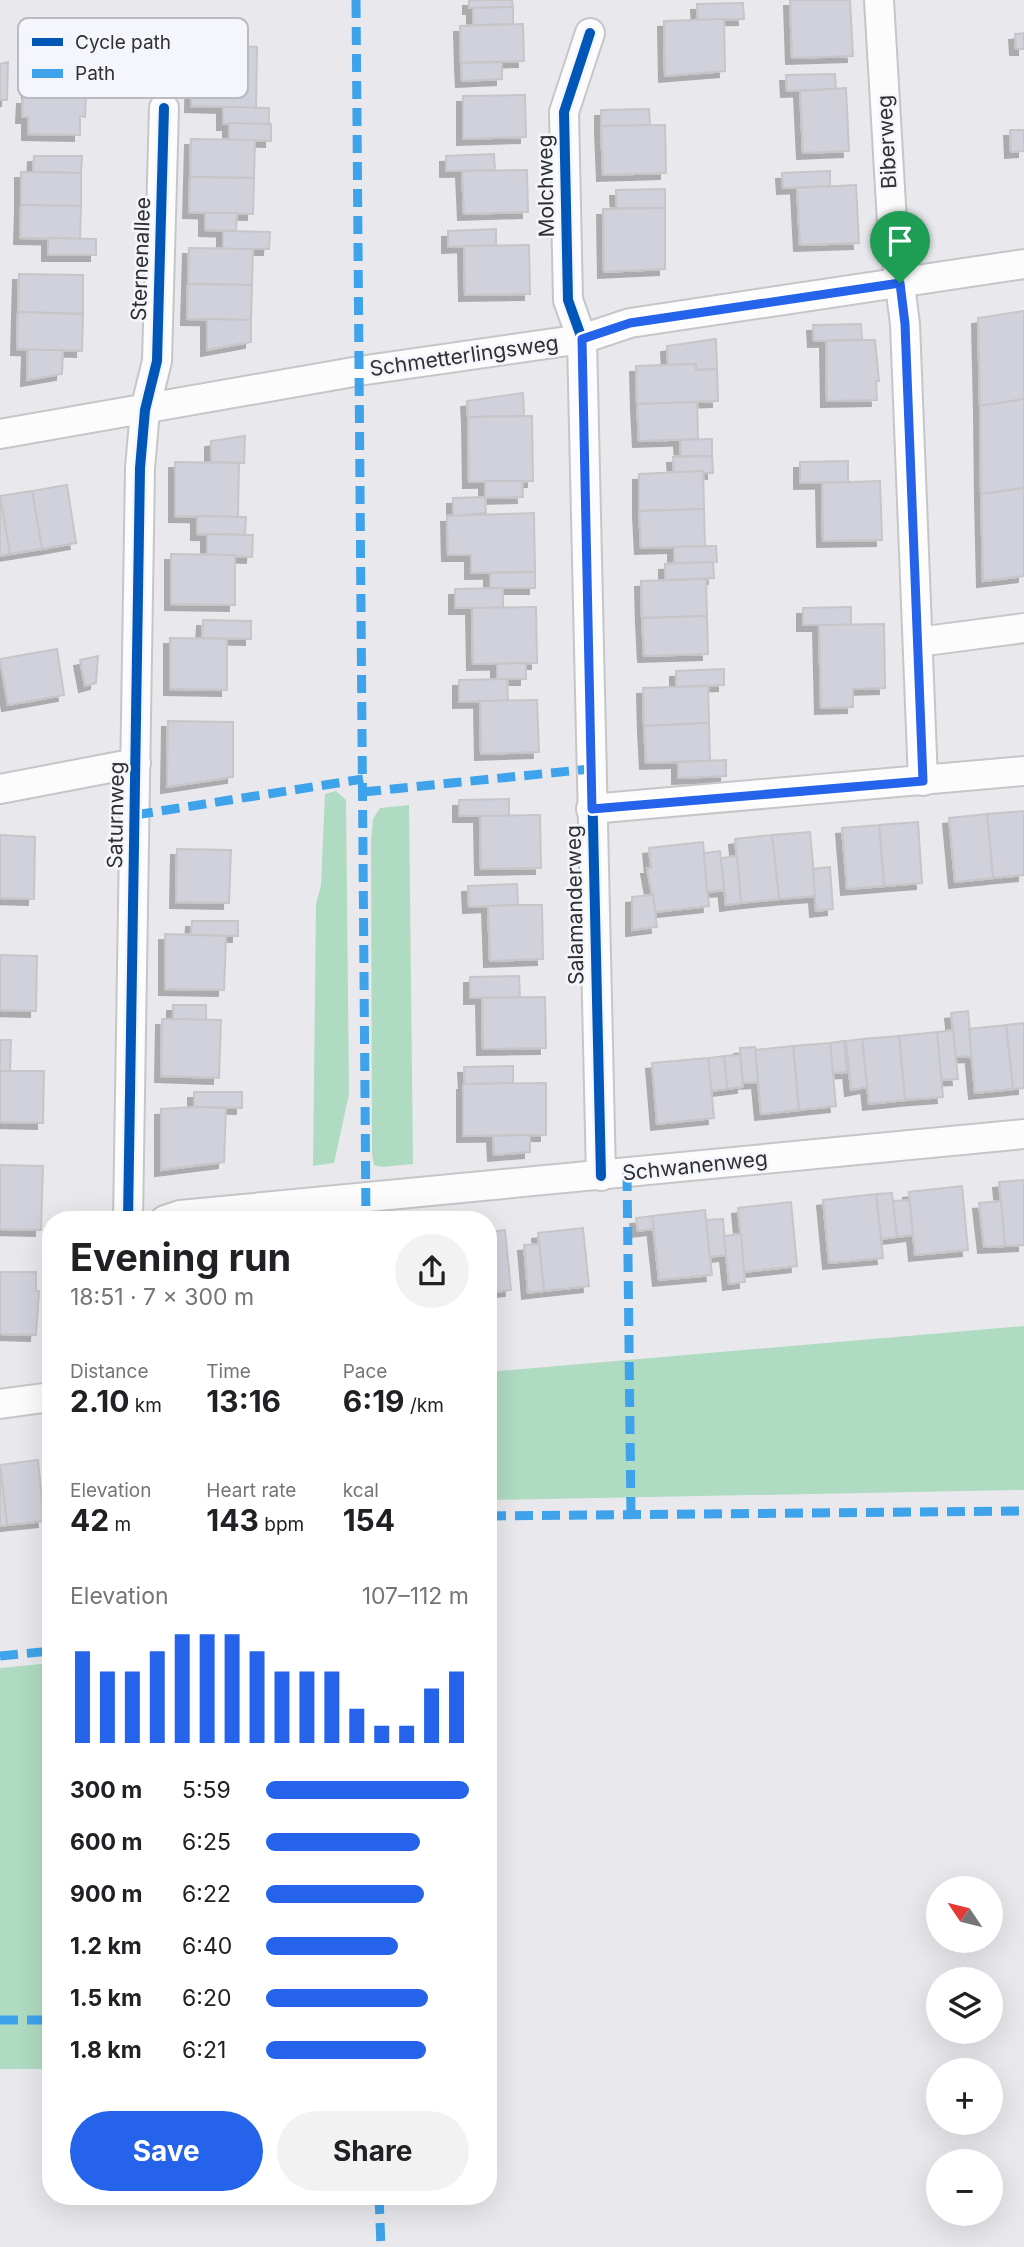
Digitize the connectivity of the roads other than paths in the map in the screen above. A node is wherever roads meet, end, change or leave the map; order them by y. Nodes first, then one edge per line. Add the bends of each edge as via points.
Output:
1 (880, 0) edge
2 (590, 33) dead end
3 (164, 108) dead end
4 (1024, 264) edge
5 (900, 283) junction
6 (582, 339) junction
7 (145, 410) junction
8 (0, 434) edge
9 (1024, 628) edge
10 (918, 642) junction
11 (136, 763) junction
12 (1024, 771) edge
13 (923, 781) junction
14 (0, 789) edge
15 (592, 809) junction
16 (1024, 1133) edge
17 (601, 1176) junction
18 (128, 1211) edge
19 (224, 1211) edge
20 (42, 1398) edge
21 (0, 1404) edge

1 - 5 street, Biberweg via 892,222
2 - 6 street, Molchweg via 564,111 568,300
3 - 7 street, Sternenallee via 157,361
4 - 5 street, Schmetterlingsweg
5 - 6 street, Schmetterlingsweg via 630,323
5 - 10 street, Biberweg
6 - 7 street, Schmetterlingsweg
6 - 15 street, Salamanderweg
7 - 8 street
7 - 11 street, Saturnweg via 140,468
9 - 10 street
10 - 13 street, Biberweg
11 - 14 street
11 - 18 street, Saturnweg
12 - 13 street
13 - 15 street
15 - 17 street, Salamanderweg
16 - 17 street, Schwanenweg
17 - 19 street, Schwanenweg
20 - 21 street

